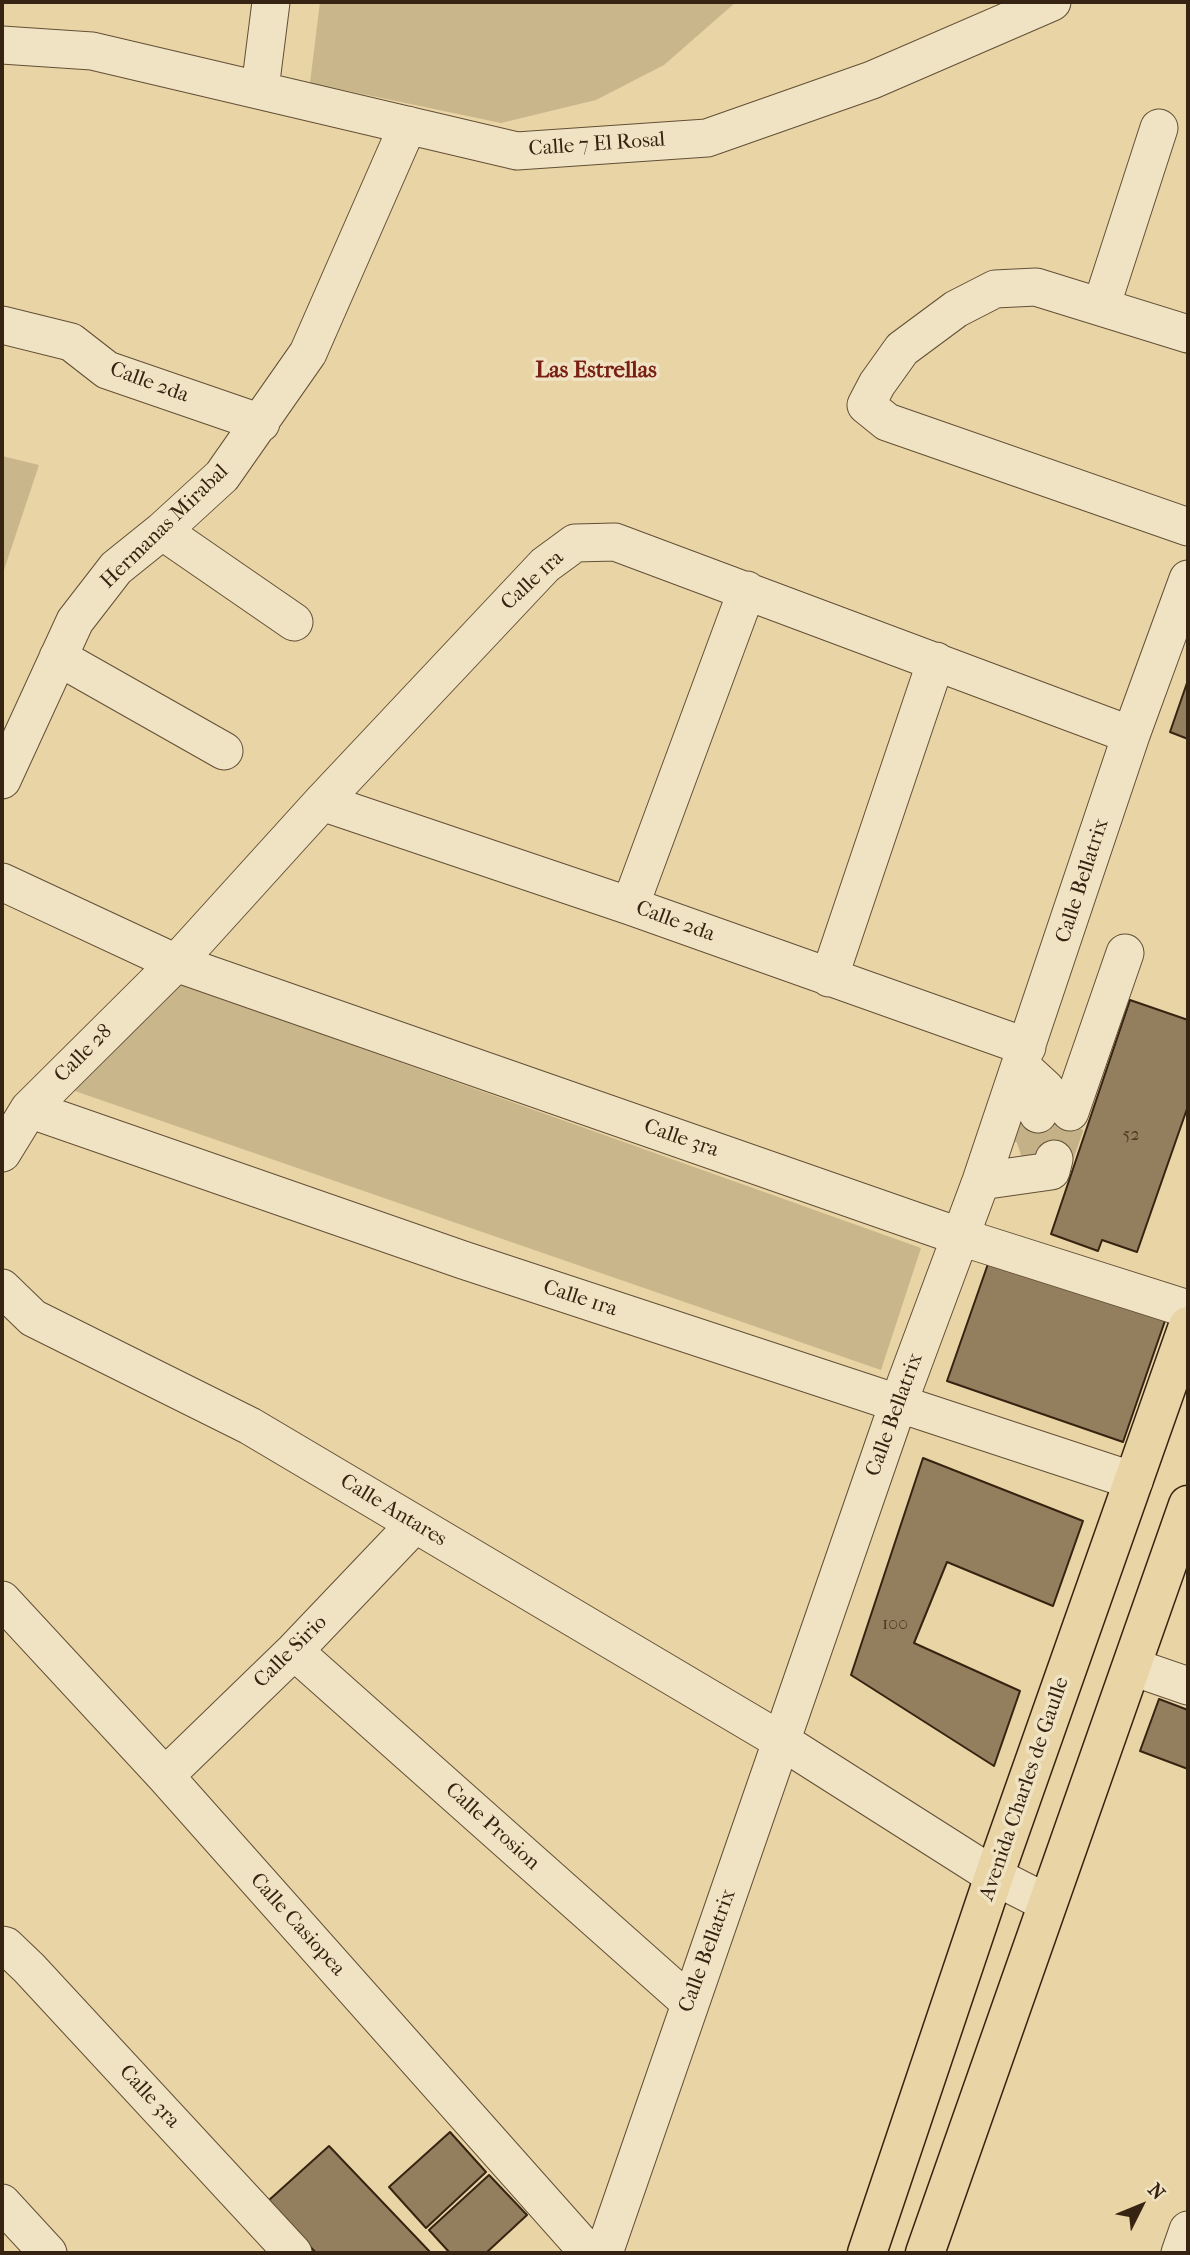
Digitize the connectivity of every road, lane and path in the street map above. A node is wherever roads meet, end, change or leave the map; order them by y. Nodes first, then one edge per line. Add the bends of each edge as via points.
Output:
1 (271, 2) edge
2 (1052, 2) edge
3 (2, 45) edge
4 (260, 89) junction
5 (408, 125) junction
6 (1158, 128) dead end
7 (1101, 307) junction
8 (2, 325) edge
9 (1188, 334) edge
10 (261, 423) junction
11 (1188, 527) edge
12 (162, 531) junction
13 (1188, 579) edge
14 (747, 590) junction
15 (294, 622) dead end
16 (58, 657) junction
17 (936, 661) junction
18 (1131, 735) junction
19 (224, 751) dead end
20 (2, 780) edge
21 (322, 802) junction
22 (2, 882) edge
23 (630, 906) junction
24 (1125, 953) dead end
25 (176, 963) junction
26 (829, 978) junction
27 (1024, 1056) junction
28 (29, 1109) junction
29 (2, 1153) edge
30 (1054, 1159) tunnel mouth
31 (996, 1162) junction
32 (961, 1237) junction
33 (2, 1288) edge
34 (1188, 1309) edge
35 (1188, 1326) edge
36 (898, 1404) junction
37 (1134, 1481) junction
38 (1188, 1505) edge
39 (415, 1524) junction
40 (2, 1600) edge
41 (293, 1651) junction
42 (1133, 1667) junction
43 (1188, 1686) edge
44 (783, 1742) junction
45 (165, 1776) junction
46 (994, 1876) junction
47 (1047, 1903) junction
48 (2, 1945) edge
49 (690, 2003) junction
50 (2, 2203) edge
51 (1188, 2230) edge
52 (48, 2253) edge
53 (293, 2253) edge
54 (589, 2253) edge
55 (604, 2253) edge
56 (867, 2253) edge
57 (925, 2253) edge
58 (1180, 2253) edge

1 - 4 street
2 - 5 street, Calle 7 El Rosal via 872,80 706,138 517,151
3 - 4 street, Calle 7 El Rosal via 92,51
4 - 5 street, Calle 7 El Rosal
5 - 10 street, Hermanas Mirabal via 308,353
6 - 7 street
7 - 9 street
7 - 11 street via 1036,287 995,289 956,309 902,349 866,405 887,422
8 - 10 street, Calle 2da via 71,342 107,370
10 - 12 street, Hermanas Mirabal via 222,476
12 - 15 street
12 - 16 street, Hermanas Mirabal via 116,568 75,621
13 - 18 street, Calle Bellatrix
14 - 17 street, Calle 1ra
14 - 21 street, Calle 1ra via 615,542 575,542 545,565
14 - 23 street
16 - 19 street
16 - 20 street, Hermanas Mirabal
17 - 18 street, Calle 1ra
17 - 26 street
18 - 27 street, Calle Bellatrix
21 - 23 street, Calle 2da
21 - 25 street, Calle 1ra
22 - 25 street, Calle 3ra
23 - 26 street, Calle 2da
24 - 27 street via 1054,1113 1046,1089
25 - 28 street, Calle 28
25 - 32 street, Calle 3ra
26 - 27 street, Calle 2da
27 - 31 street, Calle Bellatrix
28 - 29 street, Calle 28
28 - 36 street, Calle 1ra
30 - 31 street via 1051,1171
31 - 32 street, Calle Bellatrix
32 - 34 street, Calle 3ra
32 - 36 street, Calle Bellatrix
33 - 39 street, Calle Antares via 33,1318 250,1426
35 - 37 main road, Avenida Charles de Gaulle
36 - 37 street, Calle 1ra
36 - 44 street, Calle Bellatrix
37 - 46 main road, Avenida Charles de Gaulle
38 - 42 main road
39 - 41 street, Calle Sirio
39 - 44 street, Calle Antares
40 - 45 street, Calle Casiopea
41 - 45 street, Calle Sirio
41 - 49 street, Calle Prosion
42 - 43 street
42 - 47 main road
44 - 46 street, Calle Antares
44 - 49 street, Calle Bellatrix
45 - 54 street, Calle Casiopea
46 - 47 street, Calle Antares
46 - 56 main road, Avenida Charles de Gaulle
47 - 57 main road
48 - 53 street, Calle 3ra via 29,1968
49 - 55 street, Calle Bellatrix
50 - 52 street
51 - 58 street

